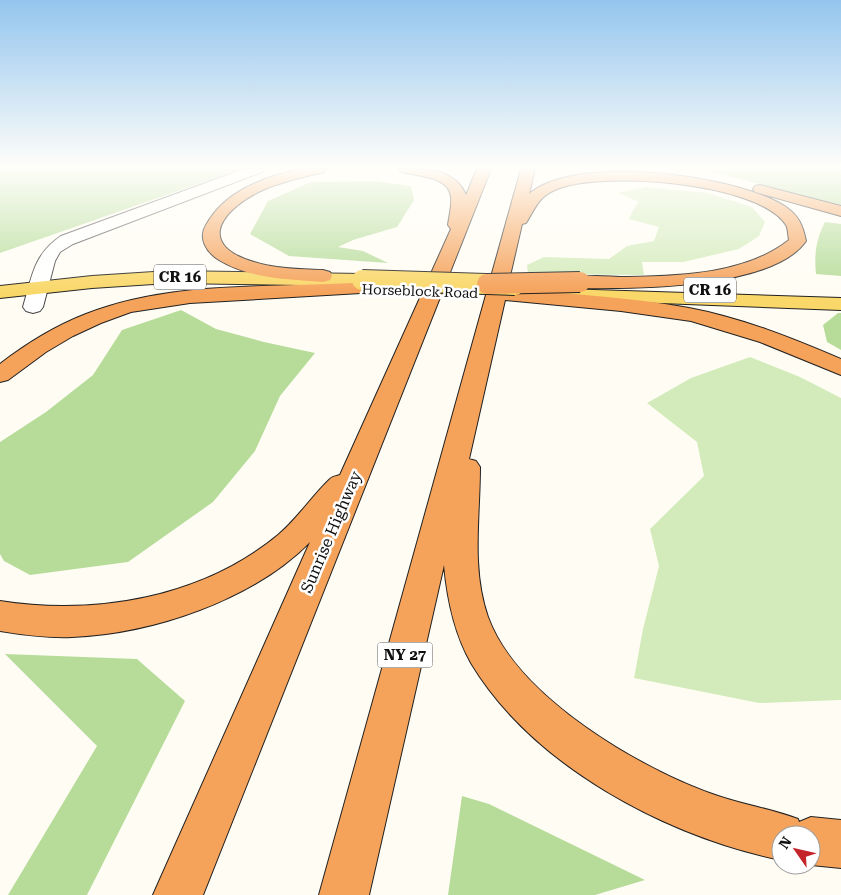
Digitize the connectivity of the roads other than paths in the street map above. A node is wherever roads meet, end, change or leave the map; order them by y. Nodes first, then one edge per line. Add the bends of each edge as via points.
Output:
1 (144, 211) edge
2 (224, 211) edge
3 (458, 211) edge
4 (466, 211) edge
5 (517, 211) edge
6 (525, 211) edge
7 (779, 211) edge
8 (511, 236) junction
9 (454, 239) junction
10 (44, 267) junction
11 (92, 282) junction
12 (358, 284) junction
13 (495, 289) joint
14 (580, 291) junction
15 (0, 292) edge
16 (841, 294) edge
17 (36, 297) junction
18 (841, 304) edge
19 (0, 311) edge
20 (841, 368) edge
21 (0, 375) edge
22 (466, 414) junction
23 (362, 460) junction
24 (0, 616) edge
25 (771, 833) edge
26 (821, 842) edge
27 (841, 844) edge
28 (178, 895) edge
29 (344, 895) edge

1 - 10 street via 76,236 54,249
2 - 12 highway via 210,232 212,242 225,256 250,267
3 - 9 highway
4 - 9 highway, Sunrise Highway
5 - 8 highway, NY 27
6 - 8 highway
7 - 14 highway via 798,229 798,241 787,252 766,262 733,271 616,282
8 - 22 highway, NY 27
9 - 23 highway, Sunrise Highway
10 - 11 main road via 68,278
10 - 17 street
11 - 12 main road, Horseblock Road / CR 16 via 197,276
11 - 17 main road, Horseblock Road / CR 16
12 - 13 main road, Horseblock Road / CR 16
12 - 17 main road, Horseblock Road / CR 16
12 - 21 highway via 197,296 127,307 62,333
13 - 14 highway
14 - 16 main road, CR 16
14 - 18 main road, CR 16
14 - 20 highway via 693,316 770,338
15 - 17 main road, Horseblock Road / CR 16
17 - 19 main road, Horseblock Road / CR 16
22 - 25 highway via 466,483 461,533 464,592 482,647 501,675 557,730 630,780 718,820
22 - 29 highway, NY 27
23 - 24 highway via 304,530 285,547 260,565 199,595 161,608 82,623 13,620
23 - 28 highway, Sunrise Highway
26 - 27 highway

